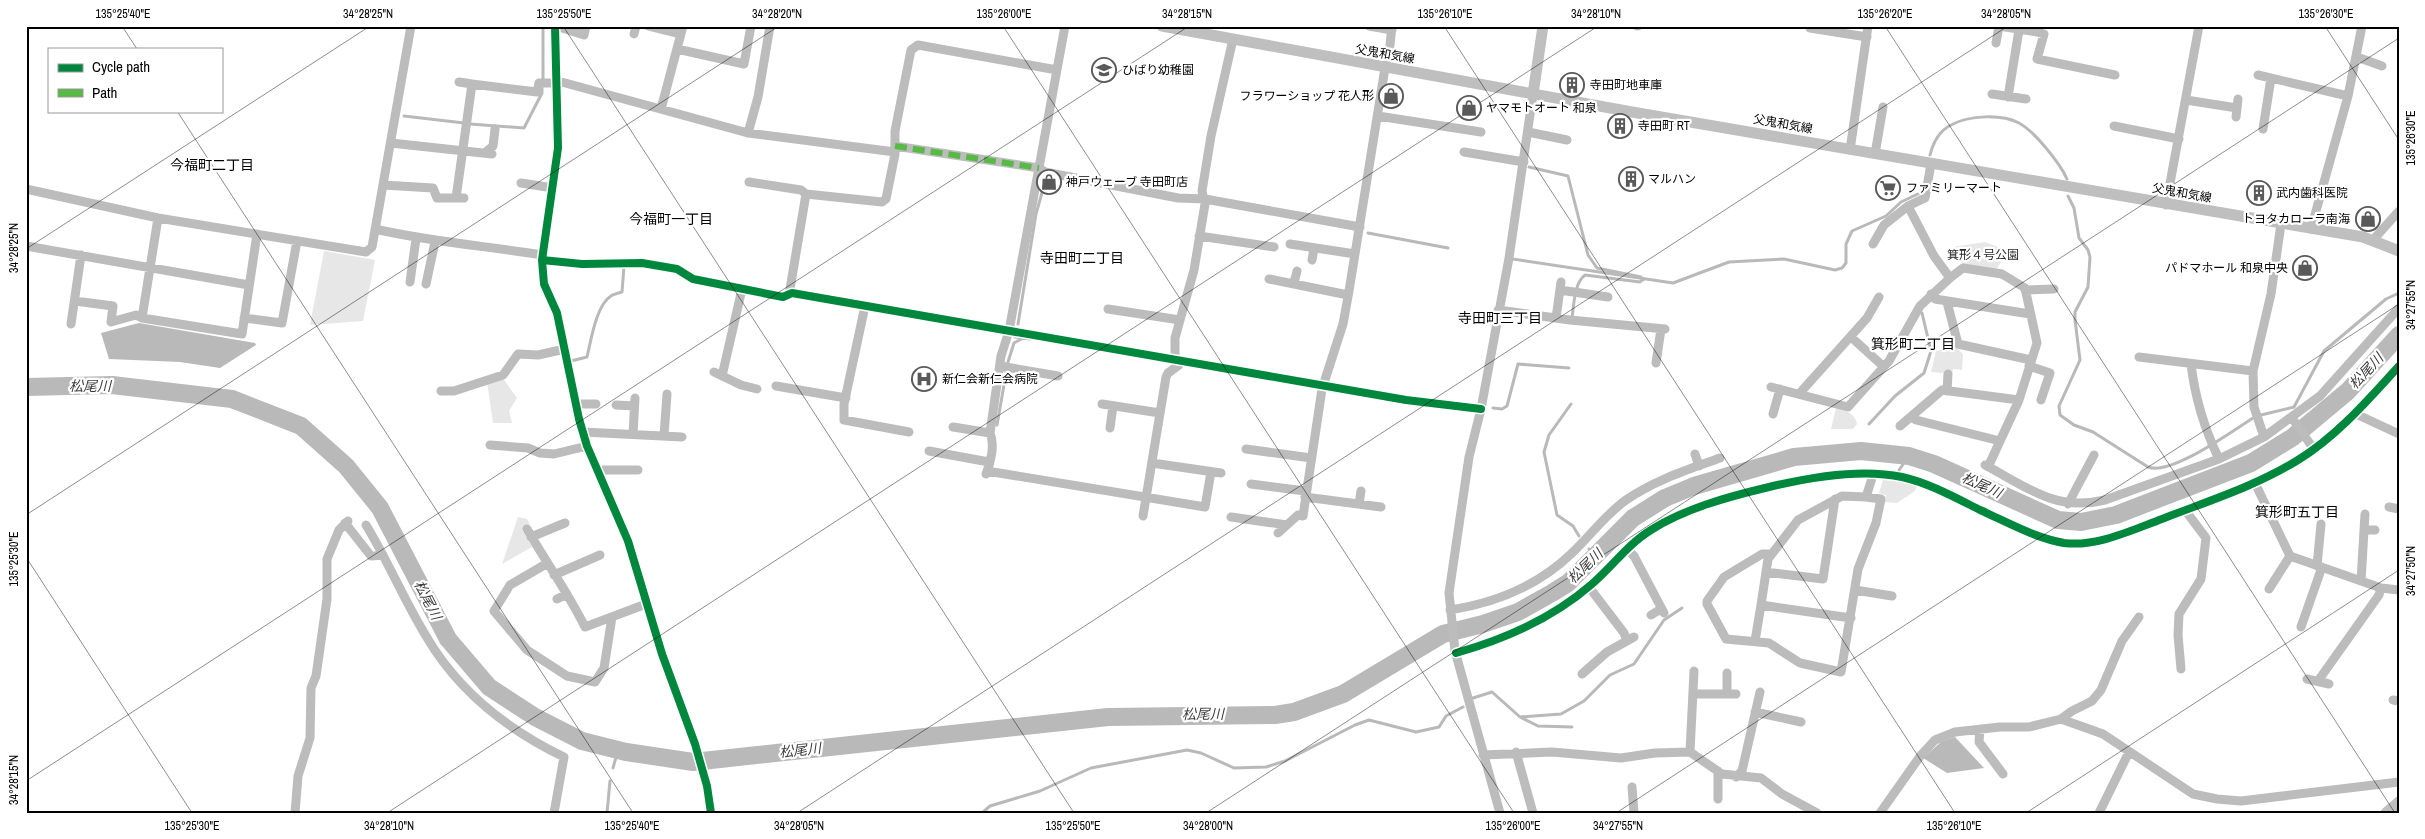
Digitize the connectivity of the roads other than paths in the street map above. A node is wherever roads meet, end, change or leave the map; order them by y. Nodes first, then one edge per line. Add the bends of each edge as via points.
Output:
1 (411, 26) edge
2 (555, 26) edge
3 (586, 26) edge
4 (648, 26) edge
5 (750, 26) edge
6 (770, 26) edge
7 (1065, 26) edge
8 (1162, 26) edge
9 (1369, 26) edge
10 (1543, 26) edge
11 (1868, 26) edge
12 (1999, 26) edge
13 (2198, 26) edge
14 (2362, 26) edge
15 (1392, 28) edge
16 (1810, 28) dead end
17 (2038, 29) edge
18 (681, 30) edge
19 (1827, 30) junction
20 (2019, 30) junction
21 (1216, 31) edge
22 (1867, 37) junction
23 (1233, 39) junction
24 (1825, 41) dead end
25 (1996, 43) dead end
26 (676, 49) junction
27 (2357, 57) junction
28 (2382, 66) dead end
29 (1385, 68) junction
30 (1057, 70) junction
31 (2115, 75) dead end
32 (2258, 75) dead end
33 (2271, 78) junction
34 (459, 82) dead end
35 (558, 82) junction
36 (472, 84) junction
37 (1533, 94) junction
38 (1992, 94) dead end
39 (2348, 96) junction
40 (2008, 97) junction
41 (2026, 99) dead end
42 (2186, 100) junction
43 (1883, 107) dead end
44 (2237, 108) dead end
45 (661, 109) junction
46 (1378, 116) junction
47 (2114, 126) dead end
48 (496, 129) dead end
49 (2263, 129) dead end
50 (1480, 132) dead end
51 (1528, 132) junction
52 (748, 133) junction
53 (2179, 139) junction
54 (1567, 140) dead end
55 (391, 143) junction
56 (462, 149) junction
57 (895, 149) junction
58 (1850, 150) junction
59 (1464, 152) dead end
60 (1875, 154) junction
61 (1524, 162) junction
62 (1931, 164) junction
63 (1039, 168) junction
64 (749, 182) dead end
65 (521, 183) dead end
66 (383, 185) junction
67 (553, 188) junction
68 (26, 189) edge
69 (806, 194) junction
70 (1205, 201) junction
71 (2166, 205) junction
72 (1908, 206) junction
73 (2399, 211) edge
74 (158, 218) junction
75 (2282, 224) junction
76 (1360, 227) junction
77 (375, 229) junction
78 (2311, 229) junction
79 (257, 234) junction
80 (1199, 236) junction
81 (416, 239) junction
82 (2373, 240) junction
83 (298, 241) junction
84 (435, 242) junction
85 (1290, 244) dead end
86 (1873, 244) dead end
87 (26, 246) edge
88 (1274, 247) dead end
89 (1314, 248) junction
90 (2399, 251) edge
91 (1355, 254) junction
92 (81, 255) junction
93 (543, 258) junction
94 (1312, 260) dead end
95 (150, 267) junction
96 (1297, 271) dead end
97 (1950, 278) junction
98 (1269, 279) dead end
99 (410, 282) dead end
100 (1294, 283) junction
101 (426, 284) dead end
102 (249, 285) junction
103 (742, 289) junction
104 (2054, 289) dead end
105 (2025, 290) junction
106 (792, 293) junction
107 (1603, 293) dead end
108 (1931, 294) junction
109 (1348, 295) junction
110 (1879, 297) dead end
111 (74, 301) junction
112 (1947, 302) junction
113 (865, 306) junction
114 (2399, 308) edge
115 (1108, 309) dead end
116 (1498, 310) junction
117 (2030, 314) junction
118 (142, 318) junction
119 (244, 318) junction
120 (1556, 318) junction
121 (1180, 320) junction
122 (71, 324) dead end
123 (1009, 331) junction
124 (1851, 337) junction
125 (565, 350) junction
126 (2139, 357) dead end
127 (1177, 360) junction
128 (1656, 363) dead end
129 (2030, 363) junction
130 (2191, 364) junction
131 (1004, 366) junction
132 (2399, 366) edge
133 (1884, 367) junction
134 (2253, 371) junction
135 (1948, 374) dead end
136 (1058, 376) dead end
137 (1323, 385) junction
138 (776, 386) dead end
139 (757, 388) dead end
140 (1947, 390) junction
141 (441, 391) dead end
142 (667, 394) dead end
143 (1799, 394) junction
144 (846, 398) junction
145 (2019, 400) junction
146 (2041, 400) dead end
147 (576, 404) junction
148 (596, 404) dead end
149 (1102, 404) dead end
150 (616, 405) dead end
151 (1113, 406) junction
152 (1481, 409) junction
153 (1160, 413) junction
154 (1773, 414) dead end
155 (2356, 414) junction
156 (1912, 416) junction
157 (2292, 419) junction
158 (1900, 426) dead end
159 (952, 427) dead end
160 (1110, 428) dead end
161 (583, 432) junction
162 (909, 432) dead end
163 (990, 433) junction
164 (633, 434) junction
165 (2399, 434) edge
166 (664, 436) junction
167 (682, 437) dead end
168 (2264, 437) junction
169 (2000, 441) junction
170 (587, 446) junction
171 (2312, 447) junction
172 (496, 448) dead end
173 (1246, 449) dead end
174 (929, 451) dead end
175 (947, 454) junction
176 (1695, 454) dead end
177 (2094, 455) dead end
178 (1310, 458) junction
179 (1720, 458) dead end
180 (2218, 459) junction
181 (1152, 463) junction
182 (945, 464) dead end
183 (1700, 466) junction
184 (988, 469) junction
185 (597, 470) junction
186 (638, 470) dead end
187 (1873, 475) junction
188 (2255, 483) junction
189 (1251, 484) dead end
190 (1361, 490) dead end
191 (1305, 494) junction
192 (1146, 497) junction
193 (1866, 497) junction
194 (1835, 499) junction
195 (1359, 504) junction
196 (2068, 504) junction
197 (1381, 507) dead end
198 (2185, 510) junction
199 (2365, 514) dead end
200 (1143, 516) dead end
201 (1231, 517) dead end
202 (565, 523) dead end
203 (1287, 524) junction
204 (2320, 524) dead end
205 (366, 525) dead end
206 (2364, 530) junction
207 (2375, 530) dead end
208 (1278, 533) dead end
209 (1627, 550) junction
210 (1771, 554) junction
211 (383, 555) junction
212 (600, 555) dead end
213 (2290, 556) junction
214 (546, 564) junction
215 (2320, 567) junction
216 (1766, 572) junction
217 (554, 575) junction
218 (2361, 581) junction
219 (1589, 587) junction
220 (2381, 588) junction
221 (2269, 589) dead end
222 (1855, 590) junction
223 (2399, 590) edge
224 (567, 594) junction
225 (1892, 596) dead end
226 (557, 600) dead end
227 (646, 604) junction
228 (1761, 605) junction
229 (1450, 611) junction
230 (1651, 615) dead end
231 (612, 616) junction
232 (2138, 617) dead end
233 (1851, 618) junction
234 (2301, 628) dead end
235 (1755, 640) junction
236 (1456, 652) junction
237 (2182, 669) dead end
238 (1694, 671) dead end
239 (1727, 673) dead end
240 (1582, 674) dead end
241 (2307, 679) dead end
242 (2318, 681) junction
243 (2329, 684) dead end
244 (1760, 692) dead end
245 (1694, 694) junction
246 (1755, 712) junction
247 (2061, 719) junction
248 (1801, 722) dead end
249 (1980, 729) junction
250 (1516, 752) junction
251 (1690, 752) junction
252 (2130, 752) junction
253 (1483, 755) junction
254 (1718, 771) junction
255 (2003, 774) dead end
256 (1736, 777) junction
257 (2399, 782) edge
258 (1632, 787) dead end
259 (1718, 799) dead end
260 (2399, 802) edge
261 (2101, 809) edge
262 (2112, 809) dead end
263 (295, 813) edge
264 (554, 813) edge
265 (711, 813) edge
266 (1500, 813) edge
267 (1533, 813) edge
268 (1634, 813) edge
269 (1817, 813) edge
270 (1880, 813) edge
271 (2386, 813) edge

1 - 55 street
2 - 3 street via 584,35
2 - 35 street
4 - 18 street
5 - 26 street via 744,64
6 - 52 street via 758,97
7 - 30 street
8 - 21 main road, 父鬼和気線
9 - 15 street
10 - 37 main road
11 - 22 street
12 - 20 street
12 - 25 street
13 - 42 street
14 - 27 street
15 - 29 street
16 - 19 street
17 - 20 street
17 - 31 street via 2044,34 2037,59 2052,66 2100,76
18 - 26 street
19 - 22 street
19 - 24 street
20 - 40 street
21 - 23 main road, 父鬼和気線
22 - 58 street
23 - 29 main road, 父鬼和気線
23 - 70 street via 1211,136 1202,191
26 - 45 street
27 - 28 street
27 - 39 street
29 - 37 main road, 父鬼和気線
29 - 46 street
30 - 57 street via 918,45 911,50 895,131
30 - 63 street
32 - 33 street
33 - 39 street via 2300,80
33 - 49 street via 2263,101
34 - 36 street
35 - 36 street via 539,82 537,92
35 - 45 street
35 - 67 street via 558,148
36 - 56 street
37 - 51 street
37 - 58 main road, 父鬼和気線
38 - 40 street
39 - 78 street
40 - 41 street
42 - 44 street
42 - 53 street
43 - 60 street
45 - 52 street
46 - 50 street via 1433,121
46 - 76 street
47 - 53 street via 2135,135
48 - 56 street via 499,140 489,153
51 - 54 street
51 - 61 street
52 - 57 street
53 - 71 street
55 - 56 street
55 - 66 street
56 - 66 street via 460,198 438,203 433,188
57 - 63 street
57 - 69 street via 886,199 882,202
58 - 60 main road, 父鬼和気線
59 - 61 street
60 - 62 main road, 父鬼和気線
61 - 116 street
62 - 71 main road, 父鬼和気線
62 - 72 street via 1925,198
63 - 70 street via 1045,172
63 - 123 street
64 - 69 street via 760,188 801,190
65 - 67 street
66 - 77 street
67 - 93 street
68 - 74 street
69 - 106 street via 790,289
70 - 76 street
70 - 80 street
71 - 75 main road, 父鬼和気線
72 - 86 street via 1884,225
72 - 97 street via 1934,256
73 - 82 street
74 - 79 street
74 - 95 street
75 - 78 main road, 父鬼和気線
75 - 134 street via 2271,294
76 - 91 street
77 - 81 street
77 - 83 street via 372,247 366,252
78 - 82 main road, 父鬼和気線
79 - 83 street
79 - 102 street
80 - 88 street
80 - 121 street via 1188,296
81 - 84 street
81 - 99 street
82 - 90 main road, 父鬼和気線
83 - 119 street via 282,323
84 - 93 street via 486,246
84 - 101 street
85 - 89 street
87 - 92 street
89 - 91 street
89 - 94 street
91 - 109 street
92 - 95 street
92 - 111 street
93 - 103 street via 582,264 642,263 677,268 693,279
93 - 125 street via 544,284 557,313
95 - 102 street
95 - 118 street
96 - 100 street
97 - 105 street via 1963,268 2002,274
97 - 108 street
98 - 100 street
100 - 109 street
102 - 119 street
103 - 106 street via 783,297
103 - 139 street via 718,374
104 - 105 street
105 - 117 street
106 - 113 street
107 - 120 street via 1576,292 1560,286
108 - 112 street via 1935,299
108 - 133 street via 1920,306
109 - 137 street via 1343,324
110 - 124 street
111 - 118 street via 113,306 111,322 136,315
111 - 122 street
112 - 117 street
112 - 129 street via 1958,344
113 - 123 street
113 - 144 street
114 - 157 street via 2326,389
115 - 121 street
116 - 120 street
116 - 152 street
117 - 129 street via 2037,343
118 - 119 street via 242,334
120 - 128 street via 1663,329
121 - 127 street via 1175,338
123 - 127 street
123 - 131 street
124 - 133 street
124 - 143 street
125 - 141 street via 538,355 518,354 503,375 454,391
125 - 147 street
126 - 130 street
127 - 137 street
127 - 153 street via 1179,365 1166,377
129 - 145 street
129 - 146 street via 2050,373
130 - 134 street
130 - 180 street via 2194,389
131 - 136 street
131 - 163 street
132 - 155 street
133 - 143 street via 1848,407
134 - 168 street via 2254,407
135 - 140 street
137 - 152 street
137 - 178 street
138 - 144 street via 797,385
140 - 145 street
140 - 156 street via 1942,390
142 - 166 street via 670,414
143 - 154 street via 1776,388
144 - 162 street via 844,420 894,424
145 - 169 street
147 - 148 street
147 - 161 street
149 - 151 street
150 - 164 street via 635,402
151 - 153 street
151 - 160 street
152 - 229 street via 1469,456 1449,593
153 - 181 street
155 - 165 street
155 - 171 street
156 - 158 street
156 - 169 street via 1916,420
157 - 168 street
157 - 171 street
159 - 163 street
161 - 164 street
161 - 170 street
163 - 184 street via 993,440
164 - 166 street
166 - 167 street
168 - 180 street
169 - 196 street via 1987,466 2048,498
170 - 172 street via 554,454
170 - 185 street
171 - 188 street via 2300,459
173 - 178 street
174 - 175 street
175 - 182 street
175 - 184 street
176 - 183 street
177 - 196 street
178 - 191 street
179 - 183 street
180 - 196 street via 2105,500 2086,505
181 - 192 street
181 - 192 street via 1216,472 1205,507
183 - 229 street via 1661,479 1625,501 1604,518 1572,553 1530,584 1478,606
184 - 192 street via 1121,488
185 - 186 street
185 - 227 street via 628,541
187 - 193 street
187 - 198 street via 1903,477 1918,482 2036,535 2066,543 2119,535
187 - 209 street via 1819,477 1725,499 1665,521
188 - 198 street
188 - 213 street
189 - 191 street
190 - 195 street
191 - 195 street
191 - 203 street via 1303,516 1298,515
192 - 200 street
193 - 194 street via 1842,496
193 - 222 street via 1881,499 1876,523 1858,569
194 - 210 street via 1798,520
194 - 216 street via 1823,579
195 - 197 street
198 - 237 street via 2206,538 2200,578 2180,614 2178,634
199 - 206 street
201 - 203 street
202 - 214 street via 529,533
203 - 208 street
204 - 215 street
205 - 211 street
206 - 207 street
206 - 218 street
209 - 219 street
209 - 230 street via 1634,556 1663,611
210 - 216 street
210 - 235 street via 1762,554 1724,578 1707,601 1726,638
211 - 263 street via 371,556 347,522 331,546 327,559 327,599 312,688 310,738 298,776
211 - 264 street via 426,637 466,688 500,720 564,757
212 - 217 street
213 - 215 street
213 - 221 street
214 - 217 street
214 - 231 street via 510,585 494,611 527,650 567,676 595,682 604,668
215 - 218 street
215 - 234 street via 2309,619
216 - 228 street
217 - 224 street
218 - 220 street
219 - 236 street via 1520,630 1494,642
219 - 240 street via 1604,614 1631,639 1607,652
220 - 223 street
220 - 242 street via 2379,595 2334,651
222 - 225 street
222 - 233 street
224 - 226 street
224 - 231 street via 585,627
227 - 231 street
227 - 265 street via 695,744
228 - 233 street
228 - 235 street
229 - 236 street
232 - 247 street via 2122,642 2101,690 2092,701
233 - 235 street via 1841,672 1800,663 1769,643
236 - 253 street
238 - 245 street
239 - 245 street via 1731,694
241 - 242 street
242 - 243 street
244 - 246 street
245 - 251 street
246 - 248 street
246 - 256 street via 1742,771
247 - 249 street via 2029,728
247 - 252 street via 2103,734
249 - 255 street via 1979,742
249 - 270 street via 1956,732 1935,740
250 - 251 street via 1621,758
250 - 253 street
250 - 267 street
251 - 254 street
252 - 257 street via 2193,794 2217,799 2241,801
252 - 261 street
253 - 266 street
254 - 256 street
254 - 259 street
256 - 269 street via 1761,778
258 - 268 street
260 - 271 main road
261 - 262 street

